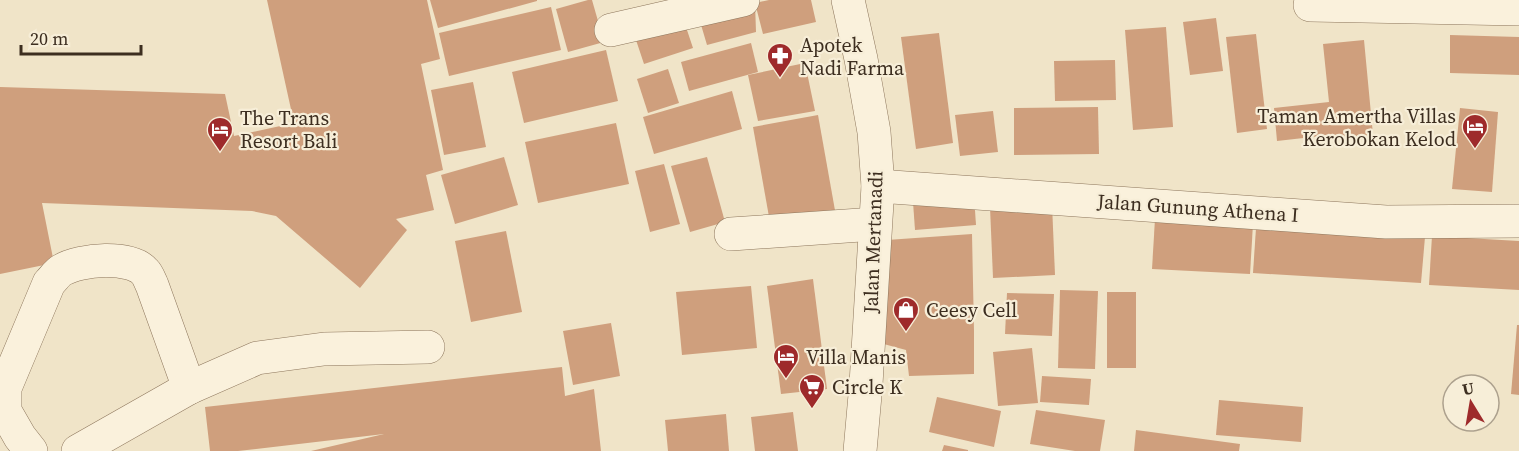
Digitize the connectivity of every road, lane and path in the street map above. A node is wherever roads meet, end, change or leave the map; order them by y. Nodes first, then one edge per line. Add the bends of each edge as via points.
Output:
1 (743, 0) edge
2 (848, 0) edge
3 (1310, 5) dead end
4 (1519, 9) edge
5 (611, 30) dead end
6 (878, 186) junction
7 (1519, 221) edge
8 (875, 224) junction
9 (730, 234) dead end
10 (428, 347) dead end
11 (189, 388) junction
12 (31, 451) edge
13 (78, 451) edge
14 (860, 451) edge

1 - 5 street
2 - 6 street, Jalan Mertanadi via 874,132
3 - 4 street
6 - 7 street, Jalan Gunung Athena I via 1386,222
6 - 8 street, Jalan Mertanadi
8 - 9 street
8 - 14 street, Jalan Mertanadi
10 - 11 street via 324,349 256,358
11 - 12 street via 145,271 134,264 101,260 76,264 62,270 49,283 5,388 5,411
11 - 13 street

